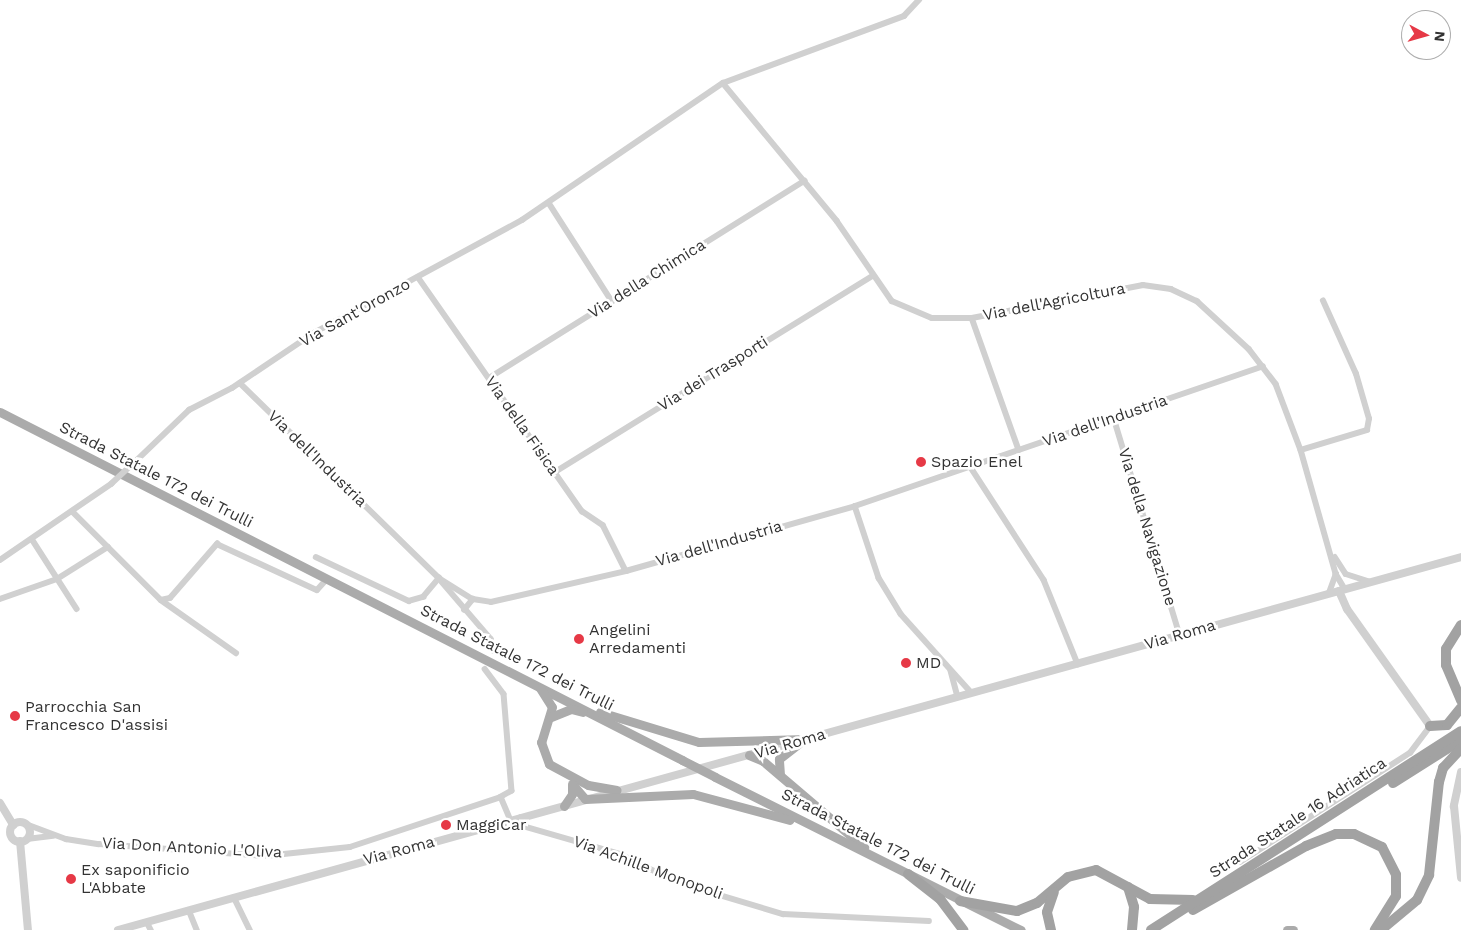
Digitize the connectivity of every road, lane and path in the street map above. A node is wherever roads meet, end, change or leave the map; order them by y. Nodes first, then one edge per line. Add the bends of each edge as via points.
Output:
1 (919, 0) edge
2 (723, 83) junction
3 (804, 181) junction
4 (549, 203) junction
5 (872, 276) junction
6 (418, 277) junction
7 (612, 301) junction
8 (1322, 302) dead end
9 (972, 318) junction
10 (1263, 366) junction
11 (490, 378) junction
12 (240, 384) junction
13 (0, 412) edge
14 (1114, 418) junction
15 (1019, 450) junction
16 (1301, 450) junction
17 (970, 466) junction
18 (555, 472) junction
19 (855, 506) junction
20 (72, 512) junction
21 (32, 539) junction
22 (108, 548) junction
23 (1333, 555) junction
24 (316, 557) dead end
25 (1461, 557) edge
26 (0, 560) edge
27 (626, 571) junction
28 (1336, 574) junction
29 (1346, 574) junction
30 (327, 578) junction
31 (440, 578) junction
32 (58, 579) junction
33 (1370, 582) junction
34 (1342, 590) junction
35 (1329, 594) junction
36 (0, 598) edge
37 (473, 599) junction
38 (161, 600) junction
39 (77, 609) dead end
40 (464, 610) junction
41 (1461, 624) edge
42 (1180, 635) junction
43 (494, 651) dead end
44 (236, 652) dead end
45 (1078, 664) junction
46 (485, 669) dead end
47 (950, 670) junction
48 (534, 683) junction
49 (972, 693) junction
50 (561, 696) junction
51 (958, 697) junction
52 (1461, 701) edge
53 (1461, 708) edge
54 (599, 716) junction
55 (551, 717) junction
56 (1430, 726) junction
57 (1461, 731) edge
58 (805, 739) junction
59 (1461, 740) edge
60 (1461, 749) edge
61 (749, 755) junction
62 (1461, 772) edge
63 (780, 775) junction
64 (568, 777) junction
65 (573, 786) junction
66 (617, 790) junction
67 (502, 797) junction
68 (586, 799) junction
69 (0, 803) edge
70 (564, 806) junction
71 (521, 817) junction
72 (511, 820) junction
73 (26, 824) junction
74 (13, 825) junction
75 (55, 836) junction
76 (834, 837) junction
77 (23, 840) junction
78 (880, 860) junction
79 (1240, 862) dead end
80 (908, 874) junction
81 (1461, 878) edge
82 (1058, 885) junction
83 (1128, 887) junction
84 (234, 897) junction
85 (1199, 899) junction
86 (960, 901) junction
87 (190, 910) junction
88 (1188, 913) junction
89 (1401, 916) junction
90 (929, 921) dead end
91 (147, 922) junction
92 (28, 930) edge
93 (118, 930) edge
94 (151, 930) edge
95 (197, 930) edge
96 (250, 930) edge
97 (963, 930) edge
98 (1021, 930) edge
99 (1050, 930) edge
100 (1132, 930) edge
101 (1151, 930) edge
102 (1162, 930) edge
103 (1287, 930) edge
104 (1294, 930) edge
105 (1375, 930) edge
106 (1381, 930) edge
107 (1398, 930) edge

1 - 2 street, Via Sant'Oronzo via 904,16
2 - 3 street, Via dell'Agricoltura
2 - 4 street, Via Sant'Oronzo
3 - 5 street, Via dell'Agricoltura via 837,221
3 - 7 street, Via della Chimica
4 - 6 street, Via Sant'Oronzo
4 - 7 street
5 - 9 street, Via dell'Agricoltura via 892,301 932,318
5 - 18 street, Via dei Trasporti
6 - 11 street, Via della Fisica
6 - 12 street, Via Sant'Oronzo via 314,333
7 - 11 street, Via della Chimica
8 - 16 street via 1356,374 1369,419 1367,430
9 - 10 street, Via dell'Agricoltura via 1143,285 1171,288 1197,302 1226,326
9 - 15 street
10 - 14 street, Via dell'Industria
10 - 16 street, Via dell'Agricoltura via 1287,406
11 - 18 street, Via della Fisica
12 - 20 street, Via Sant'Oronzo, bridge via 189,410 111,484
12 - 31 street, Via dell'Industria
13 - 30 main road, Strada Statale 172 dei Trulli
14 - 15 street, Via dell'Industria
14 - 42 street, Via della Navigazione
15 - 17 street, Via dell'Industria
16 - 23 street, Via dell'Agricoltura
17 - 19 street, Via dell'Industria
17 - 45 street via 1044,580
18 - 27 street, Via della Fisica via 582,512 603,525
19 - 27 street, Via dell'Industria
19 - 47 street via 879,578 901,614
20 - 21 street, Via Sant'Oronzo
20 - 22 street
21 - 26 street, Via Sant'Oronzo
21 - 32 street
22 - 32 street
22 - 38 street
23 - 28 street, Via dell'Agricoltura
23 - 29 street, Via dell'Agricoltura
24 - 31 street via 409,601 423,597
25 - 33 street, Via Roma
27 - 37 street, Via dell'Industria via 508,601
28 - 34 street, Via dell'Agricoltura
28 - 35 street, Via dell'Agricoltura
29 - 33 street
29 - 34 street
30 - 38 street via 317,590 216,544 170,598
30 - 48 main road, Strada Statale 172 dei Trulli
31 - 37 street, Via dell'Industria
31 - 40 street
32 - 36 street
32 - 39 street
33 - 34 street, Via Roma
34 - 35 street, Via Roma
34 - 56 street via 1347,610
35 - 42 street, Via Roma
37 - 40 street
38 - 44 street
40 - 43 street via 491,640
41 - 52 highway via 1446,649 1446,665
42 - 45 street, Via Roma
45 - 49 street, Via Roma
46 - 67 street via 504,694 512,791
47 - 49 street
47 - 51 street
48 - 50 main road, Strada Statale 172 dei Trulli
48 - 55 main road via 548,698
49 - 51 street, Via Roma
50 - 54 main road, Strada Statale 172 dei Trulli
50 - 58 main road via 660,733 699,742
51 - 58 street, Via Roma
53 - 56 highway via 1447,725
54 - 55 main road via 571,708
54 - 76 main road, Strada Statale 172 dei Trulli, bridge
55 - 64 main road via 541,742 543,754 555,770
56 - 79 street via 1410,753
57 - 85 highway, Strada Statale 16 Adriatica
58 - 61 street, Via Roma
58 - 63 main road via 783,752 777,766
59 - 88 highway, Strada Statale 16 Adriatica
60 - 89 highway via 1443,768 1439,782 1429,875 1417,900
61 - 63 main road
61 - 66 street, Via Roma
62 - 81 street via 1454,806
63 - 78 main road
64 - 65 main road
64 - 66 main road
65 - 68 main road
65 - 70 main road
66 - 68 street, Via Roma
67 - 72 street
67 - 75 street, Via Don Antonio L'Oliva via 350,847 300,853 186,850
68 - 70 street, Via Roma
68 - 76 main road via 693,794 773,814
69 - 74 street
70 - 71 street, Via Roma
71 - 72 street, Via Roma
71 - 90 street, Via Achille Monopoli via 526,826 620,854 679,883 783,914
72 - 84 street, Via Roma
73 - 74 street
73 - 75 street, Via Don Antonio L'Oliva
73 - 77 street
74 - 77 street via 12,837
75 - 77 street, Via Don Antonio L'Oliva
76 - 78 main road, Strada Statale 172 dei Trulli
77 - 92 street
78 - 80 main road, Strada Statale 172 dei Trulli
80 - 86 main road, Strada Statale 172 dei Trulli
80 - 97 highway via 940,899
82 - 83 highway via 1075,875 1096,870
82 - 86 highway via 1037,903 1017,911
82 - 99 highway via 1047,912
83 - 85 highway via 1150,899 1169,903
83 - 100 highway via 1134,907
84 - 87 street, Via Roma
84 - 96 street
85 - 101 highway, Strada Statale 16 Adriatica
86 - 98 main road, Strada Statale 172 dei Trulli
87 - 91 street, Via Roma
87 - 95 street
88 - 102 highway, Strada Statale 16 Adriatica
88 - 105 highway via 1306,846 1336,834 1354,834 1382,847 1396,875 1396,896
89 - 106 highway
89 - 107 highway
91 - 93 street, Via Roma
91 - 94 street
103 - 104 main road

